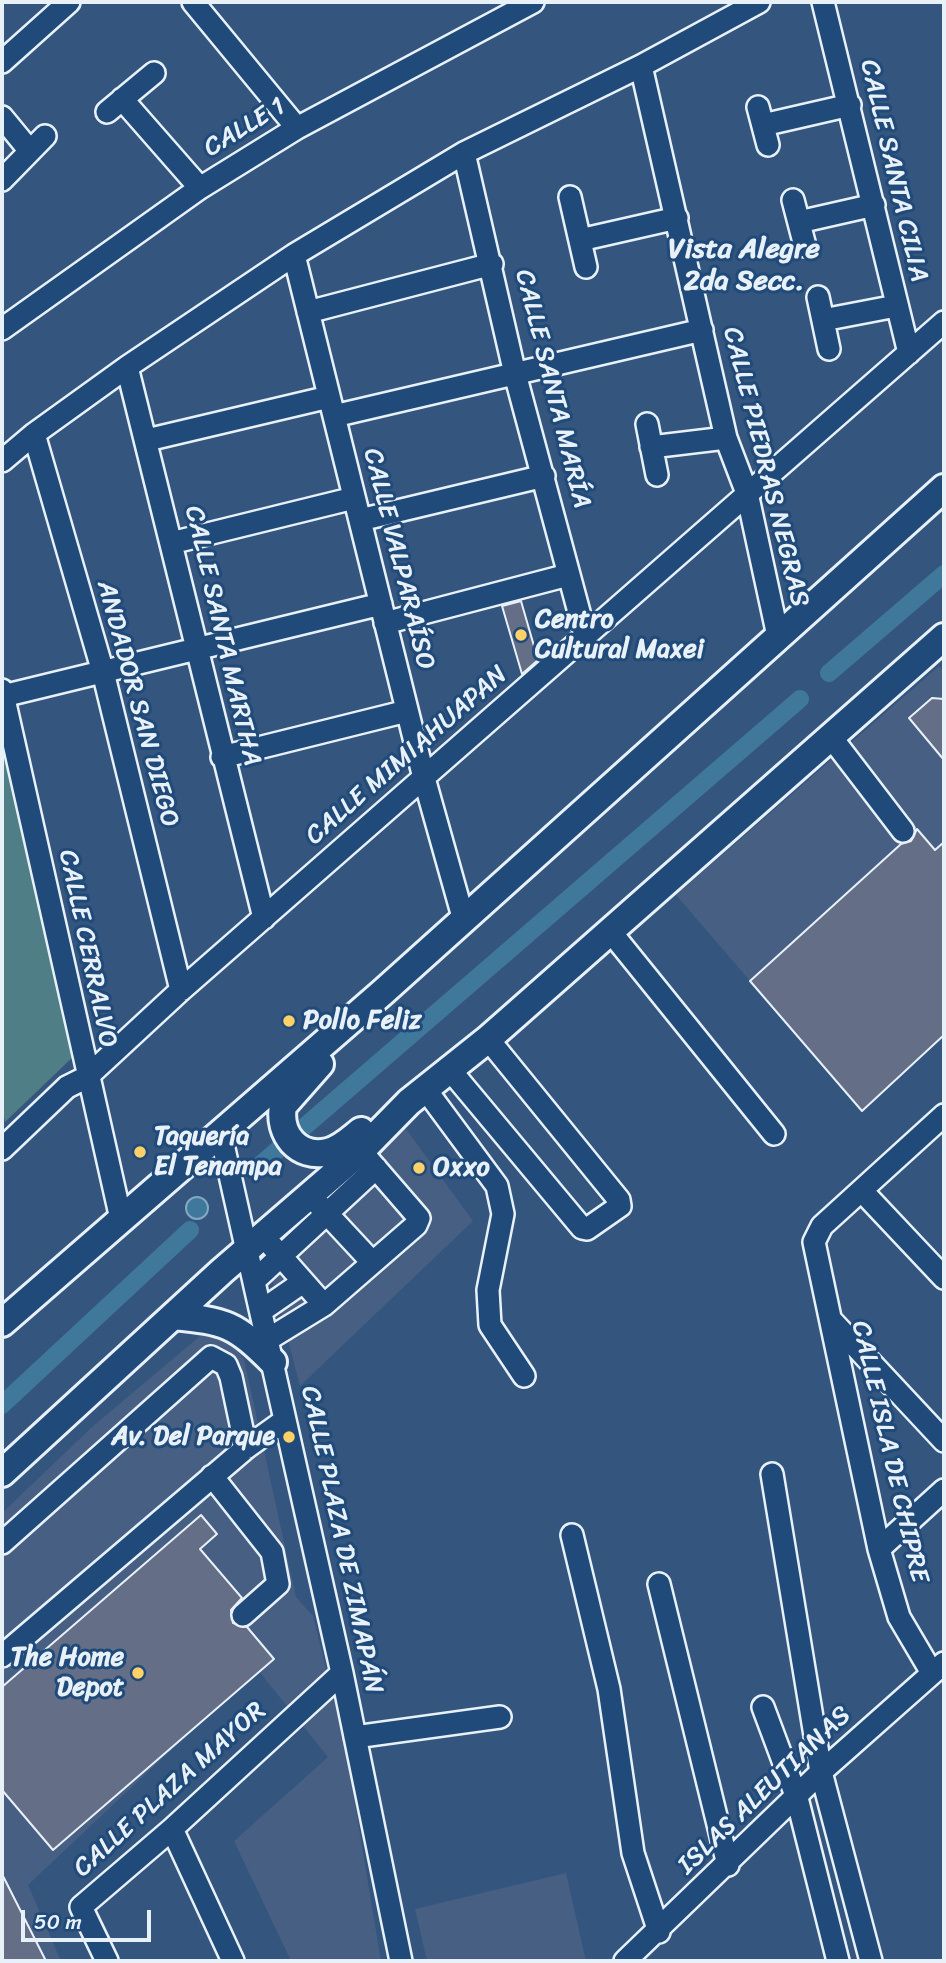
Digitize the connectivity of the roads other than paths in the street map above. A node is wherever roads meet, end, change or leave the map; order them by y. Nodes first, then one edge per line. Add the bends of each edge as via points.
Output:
1 (69, 2) edge
2 (193, 2) edge
3 (533, 2) edge
4 (760, 2) edge
5 (823, 2) edge
6 (2, 62) edge
7 (640, 66) junction
8 (154, 73) dead end
9 (850, 105) junction
10 (2, 117) edge
11 (763, 126) dead end
12 (297, 128) junction
13 (464, 153) junction
14 (2, 180) edge
15 (200, 188) junction
16 (570, 197) dead end
17 (793, 200) dead end
18 (874, 205) junction
19 (677, 218) junction
20 (799, 222) junction
21 (580, 240) junction
22 (805, 246) dead end
23 (294, 255) junction
24 (492, 264) junction
25 (586, 267) dead end
26 (818, 297) dead end
27 (896, 306) junction
28 (308, 312) junction
29 (823, 320) junction
30 (944, 322) edge
31 (2, 329) edge
32 (702, 330) junction
33 (829, 349) dead end
34 (909, 353) junction
35 (127, 367) junction
36 (516, 374) junction
37 (332, 407) junction
38 (647, 424) dead end
39 (34, 434) junction
40 (726, 438) junction
41 (147, 440) junction
42 (651, 447) junction
43 (2, 461) edge
44 (657, 475) dead end
45 (544, 476) junction
46 (944, 488) edge
47 (747, 494) junction
48 (355, 498) junction
49 (360, 520) junction
50 (171, 543) junction
51 (568, 575) junction
52 (383, 613) junction
53 (778, 636) junction
54 (586, 638) junction
55 (942, 645) edge
56 (195, 649) junction
57 (103, 672) junction
58 (2, 693) edge
59 (407, 711) junction
60 (831, 737) junction
61 (222, 757) junction
62 (424, 778) junction
63 (902, 831) dead end
64 (463, 917) junction
65 (264, 918) junction
66 (610, 931) junction
67 (181, 990) junction
68 (383, 992) junction
69 (488, 1039) junction
70 (451, 1071) junction
71 (87, 1077) junction
72 (417, 1096) junction
73 (943, 1117) edge
74 (220, 1131) junction
75 (774, 1134) dead end
76 (2, 1149) edge
77 (368, 1159) junction
78 (862, 1191) junction
79 (319, 1205) junction
80 (121, 1219) junction
81 (255, 1243) junction
82 (282, 1257) junction
83 (372, 1262) junction
84 (944, 1278) edge
85 (254, 1281) junction
86 (303, 1282) junction
87 (324, 1305) junction
88 (261, 1311) junction
89 (173, 1316) junction
90 (829, 1318) junction
91 (2, 1323) edge
92 (270, 1351) junction
93 (524, 1376) dead end
94 (285, 1420) junction
95 (944, 1441) edge
96 (246, 1448) junction
97 (2, 1473) edge
98 (772, 1474) dead end
99 (212, 1476) junction
100 (944, 1490) edge
101 (572, 1535) dead end
102 (2, 1542) edge
103 (879, 1549) junction
104 (659, 1584) dead end
105 (243, 1615) dead end
106 (2, 1656) edge
107 (938, 1668) edge
108 (342, 1673) junction
109 (763, 1707) dead end
110 (500, 1717) dead end
111 (355, 1737) junction
112 (821, 1772) junction
113 (797, 1798) junction
114 (172, 1829) junction
115 (728, 1865) junction
116 (659, 1932) junction
117 (107, 1961) edge
118 (233, 1961) edge
119 (401, 1961) edge
120 (625, 1961) edge
121 (838, 1961) edge
122 (871, 1961) edge

1 - 6 street
2 - 12 street
3 - 12 street, CALLE 1
4 - 7 street
5 - 9 street, CALLE SANTA CILIA
7 - 13 street
7 - 19 street, CALLE PIEDRAS NEGRAS
8 - 15 street via 115,106
9 - 11 street
9 - 18 street, CALLE SANTA CILIA
10 - 14 street via 37,144
12 - 15 street, CALLE 1
13 - 23 street
13 - 24 street, CALLE SANTA MARÍA
15 - 31 street, CALLE 1
16 - 21 street
17 - 20 street
18 - 20 street
18 - 27 street, CALLE SANTA CILIA
19 - 21 street
19 - 32 street, CALLE PIEDRAS NEGRAS
20 - 22 street
21 - 25 street
23 - 28 street, CALLE VALPARAÍSO
23 - 35 street
24 - 28 street
24 - 36 street, CALLE SANTA MARÍA
26 - 29 street
27 - 29 street
27 - 34 street, CALLE SANTA CILIA
28 - 37 street, CALLE VALPARAÍSO
29 - 33 street
30 - 34 street, CALLE MIMIAHUAPAN
32 - 36 street
32 - 40 street, CALLE PIEDRAS NEGRAS
34 - 47 street, CALLE MIMIAHUAPAN
35 - 39 street
35 - 41 street, CALLE SANTA MARTHA
36 - 37 street
36 - 45 street, CALLE SANTA MARÍA
37 - 41 street
37 - 48 street, CALLE VALPARAÍSO
38 - 42 street
39 - 43 street
39 - 57 street, ANDADOR SAN DIEGO
40 - 42 street
40 - 47 street, CALLE PIEDRAS NEGRAS
41 - 50 street, CALLE SANTA MARTHA
42 - 44 street
45 - 49 street
45 - 51 street, CALLE SANTA MARÍA
46 - 53 main road
47 - 53 street, CALLE PIEDRAS NEGRAS
47 - 54 street, CALLE MIMIAHUAPAN
48 - 49 street, CALLE VALPARAÍSO
48 - 50 street
49 - 52 street, CALLE VALPARAÍSO
50 - 56 street, CALLE SANTA MARTHA
51 - 52 street
51 - 54 street, CALLE SANTA MARÍA
52 - 56 street
52 - 59 street, CALLE VALPARAÍSO
53 - 64 main road
54 - 62 street, CALLE MIMIAHUAPAN
55 - 60 main road
56 - 57 street
56 - 61 street, CALLE SANTA MARTHA
57 - 58 street
57 - 67 street, ANDADOR SAN DIEGO
58 - 71 street, CALLE CERRALVO
59 - 61 street
59 - 62 street, CALLE VALPARAÍSO
60 - 63 street
60 - 66 main road
61 - 65 street, CALLE SANTA MARTHA
62 - 64 street, CALLE VALPARAÍSO
62 - 65 street, CALLE MIMIAHUAPAN
64 - 68 main road
65 - 67 street, CALLE MIMIAHUAPAN
66 - 69 main road
66 - 75 street
67 - 71 street, CALLE MIMIAHUAPAN
68 - 72 main road via 283,1106 290,1140 317,1153 330,1152 373,1120
68 - 74 main road
69 - 70 main road
69 - 70 street via 620,1206 587,1230 582,1228
70 - 72 main road
71 - 76 street, CALLE MIMIAHUAPAN via 67,1087
71 - 80 street, CALLE CERRALVO
72 - 77 main road
72 - 93 street via 497,1186 503,1214 488,1290 490,1325
73 - 78 street
74 - 80 main road
74 - 81 street, CALLE PLAZA DE ZIMAPÁN
77 - 79 main road
77 - 83 street via 419,1218
78 - 84 street
78 - 90 street, CALLE ISLA DE CHIPRE via 815,1235
79 - 81 main road
79 - 82 street
79 - 83 street
80 - 91 main road
81 - 82 street
81 - 85 street, CALLE PLAZA DE ZIMAPÁN
81 - 89 main road
82 - 85 street
82 - 86 street
83 - 87 street
85 - 88 street, CALLE PLAZA DE ZIMAPÁN
86 - 87 street
86 - 88 street
87 - 92 street
88 - 92 street, CALLE PLAZA DE ZIMAPÁN
89 - 92 main road via 218,1321
89 - 97 main road
90 - 95 street
90 - 103 street, CALLE ISLA DE CHIPRE
92 - 94 street, CALLE PLAZA DE ZIMAPÁN
94 - 96 street
94 - 108 street, CALLE PLAZA DE ZIMAPÁN
96 - 99 street
96 - 102 street via 231,1377 226,1365 211,1357
98 - 112 street
99 - 105 street via 272,1552 278,1584
99 - 106 street
100 - 103 street
101 - 116 street via 609,1689 633,1853
103 - 107 street, CALLE ISLA DE CHIPRE via 899,1617
104 - 115 street
107 - 112 street, ISLAS ALEUTIANAS
108 - 111 street, CALLE PLAZA DE ZIMAPÁN
108 - 114 street, CALLE PLAZA MAYOR
109 - 113 street
110 - 111 street
111 - 119 street, CALLE PLAZA DE ZIMAPÁN
112 - 113 street, ISLAS ALEUTIANAS
112 - 122 street
113 - 115 street, ISLAS ALEUTIANAS
113 - 121 street
114 - 117 street, CALLE PLAZA MAYOR via 80,1907
114 - 118 street
115 - 116 street, ISLAS ALEUTIANAS
116 - 120 street, ISLAS ALEUTIANAS

